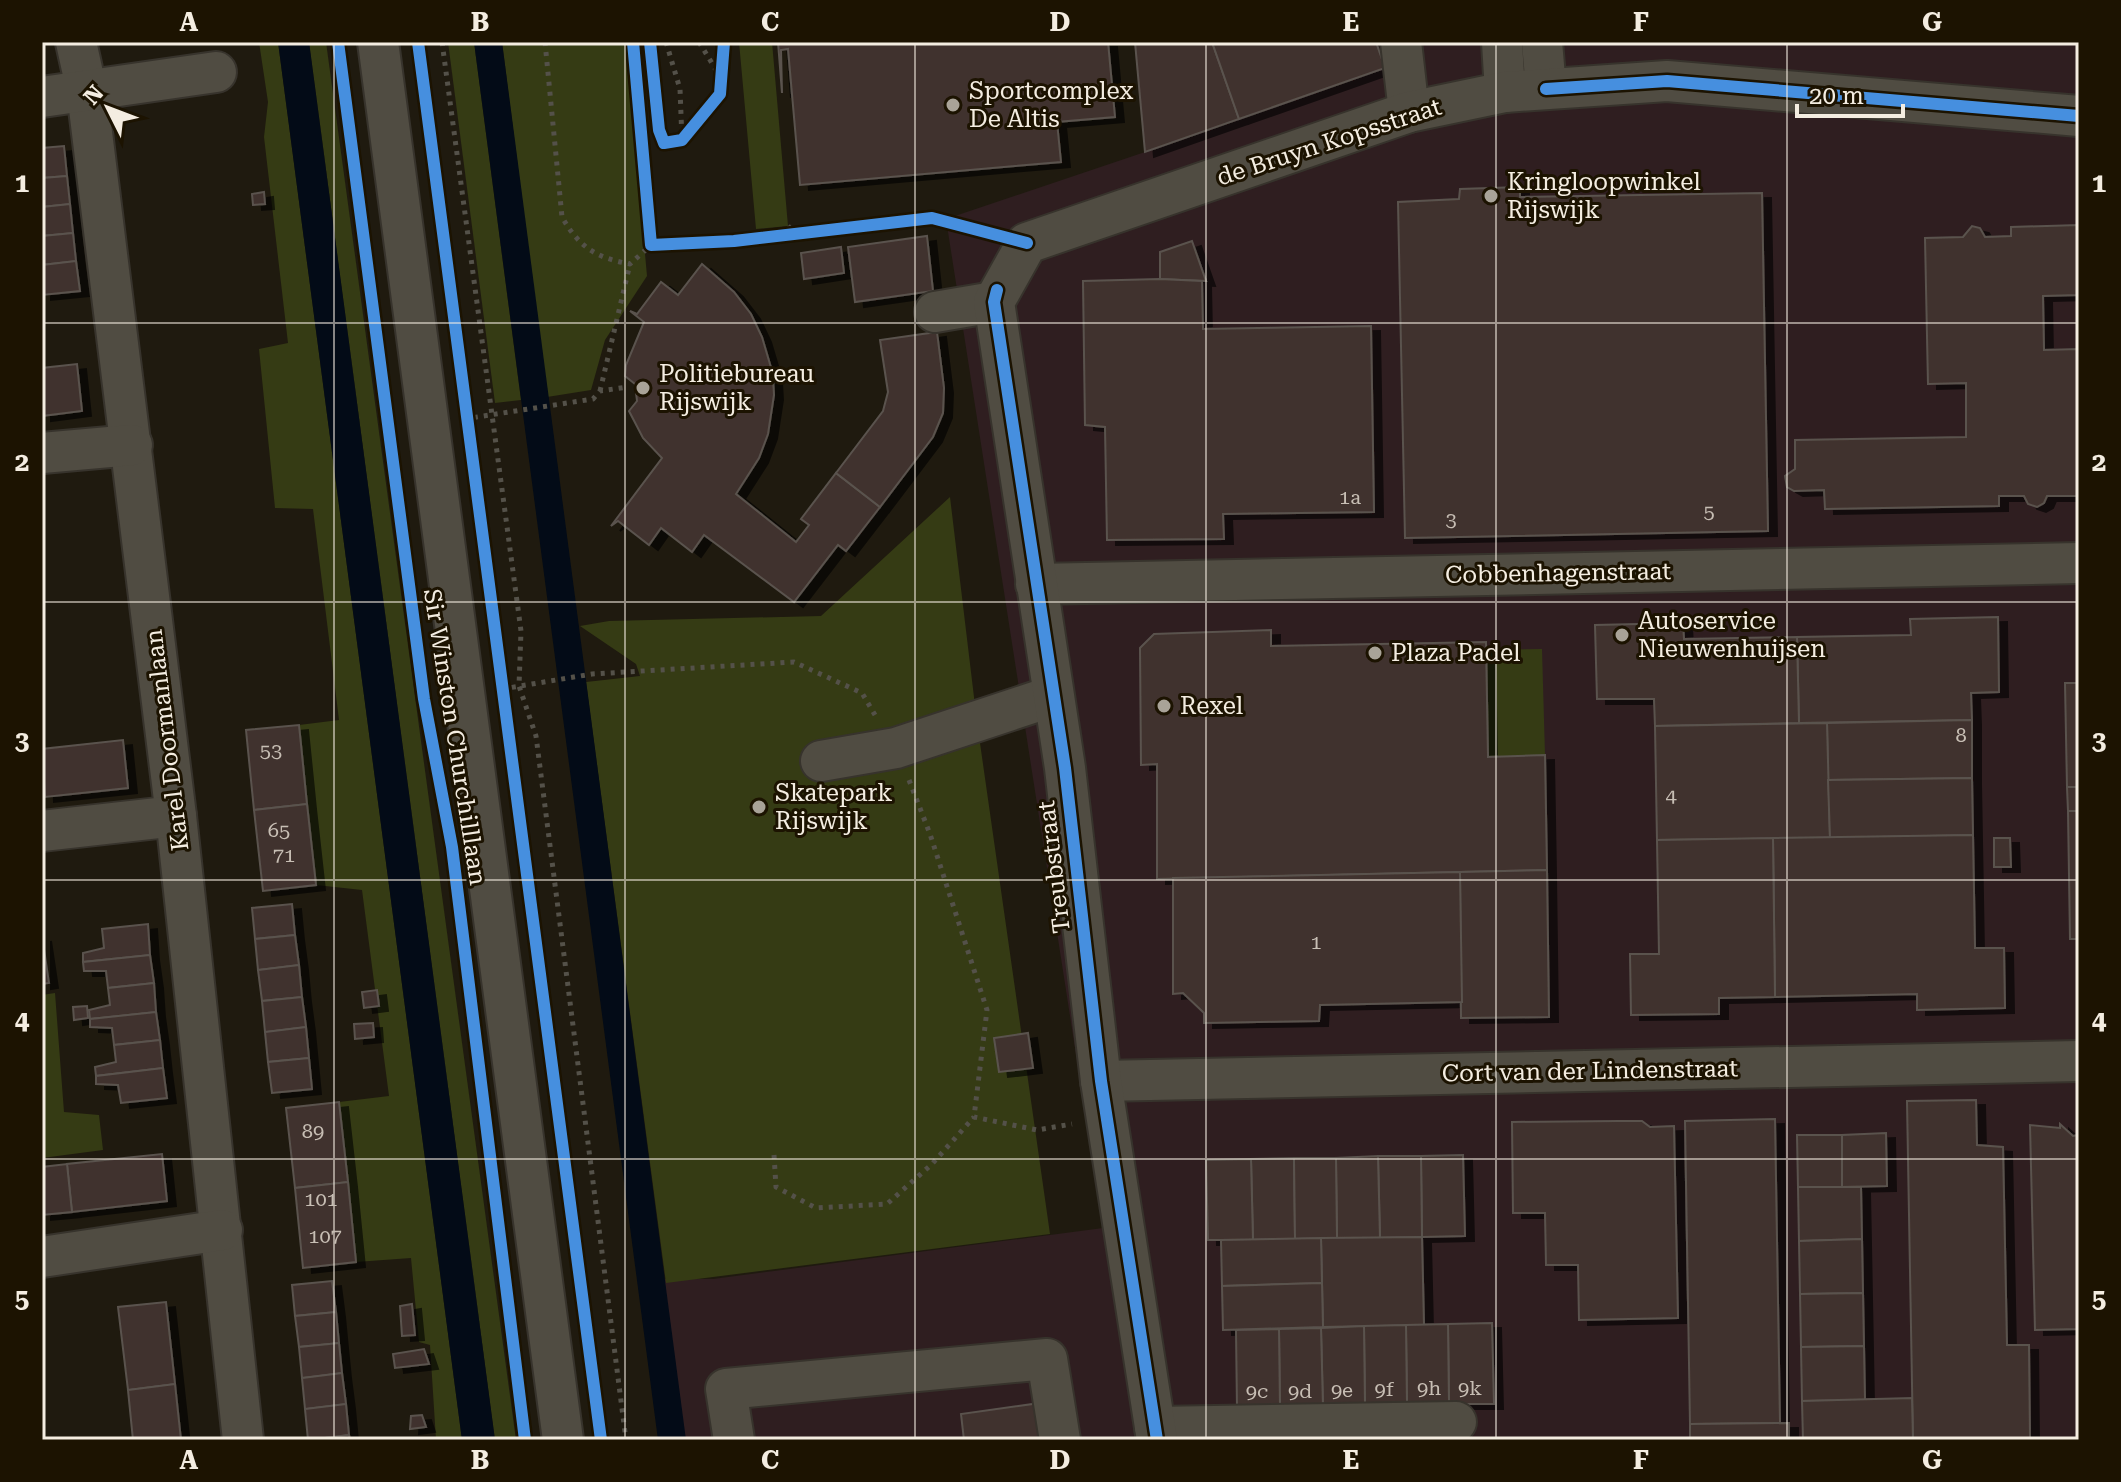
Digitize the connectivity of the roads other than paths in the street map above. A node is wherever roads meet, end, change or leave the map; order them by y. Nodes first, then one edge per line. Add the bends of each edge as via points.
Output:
1 (76, 42) edge
2 (378, 42) edge
3 (1401, 42) edge
4 (1502, 42) edge
5 (1542, 42) edge
6 (216, 72) dead end
7 (1546, 89) junction
8 (87, 92) junction
9 (1505, 92) junction
10 (42, 97) edge
11 (1409, 112) junction
12 (2079, 116) edge
13 (996, 296) junction
14 (935, 312) dead end
15 (132, 445) junction
16 (42, 453) edge
17 (2079, 563) edge
18 (1036, 584) junction
19 (1053, 696) junction
20 (821, 761) dead end
21 (176, 816) junction
22 (42, 831) edge
23 (2079, 1061) edge
24 (1104, 1099) junction
25 (222, 1230) junction
26 (42, 1257) edge
27 (1456, 1422) dead end
28 (1156, 1434) edge
29 (243, 1440) edge
30 (563, 1440) edge
31 (734, 1440) edge
32 (1060, 1440) edge

1 - 8 street, Karel Doormanlaan
2 - 30 street, Sir Winston Churchilllaan via 483,691
3 - 11 street
4 - 9 street
5 - 7 street
6 - 8 street
7 - 9 street, de Bruyn Kopsstraat
7 - 12 street, de Bruyn Kopsstraat via 1667,81
8 - 10 street
8 - 15 street, Karel Doormanlaan
9 - 11 street, de Bruyn Kopsstraat
11 - 13 street, de Bruyn Kopsstraat via 1026,227
13 - 14 street
13 - 18 street, Treubstraat
15 - 16 street
15 - 21 street, Karel Doormanlaan
17 - 18 street, Cobbenhagenstraat
18 - 19 street, Treubstraat
19 - 20 street via 896,748
19 - 24 street, Treubstraat
21 - 22 street
21 - 25 street, Karel Doormanlaan
23 - 24 street, Cort van der Lindenstraat
24 - 28 street, Treubstraat
25 - 26 street
25 - 29 street, Karel Doormanlaan
27 - 28 street
31 - 32 street via 726,1389 1047,1359

